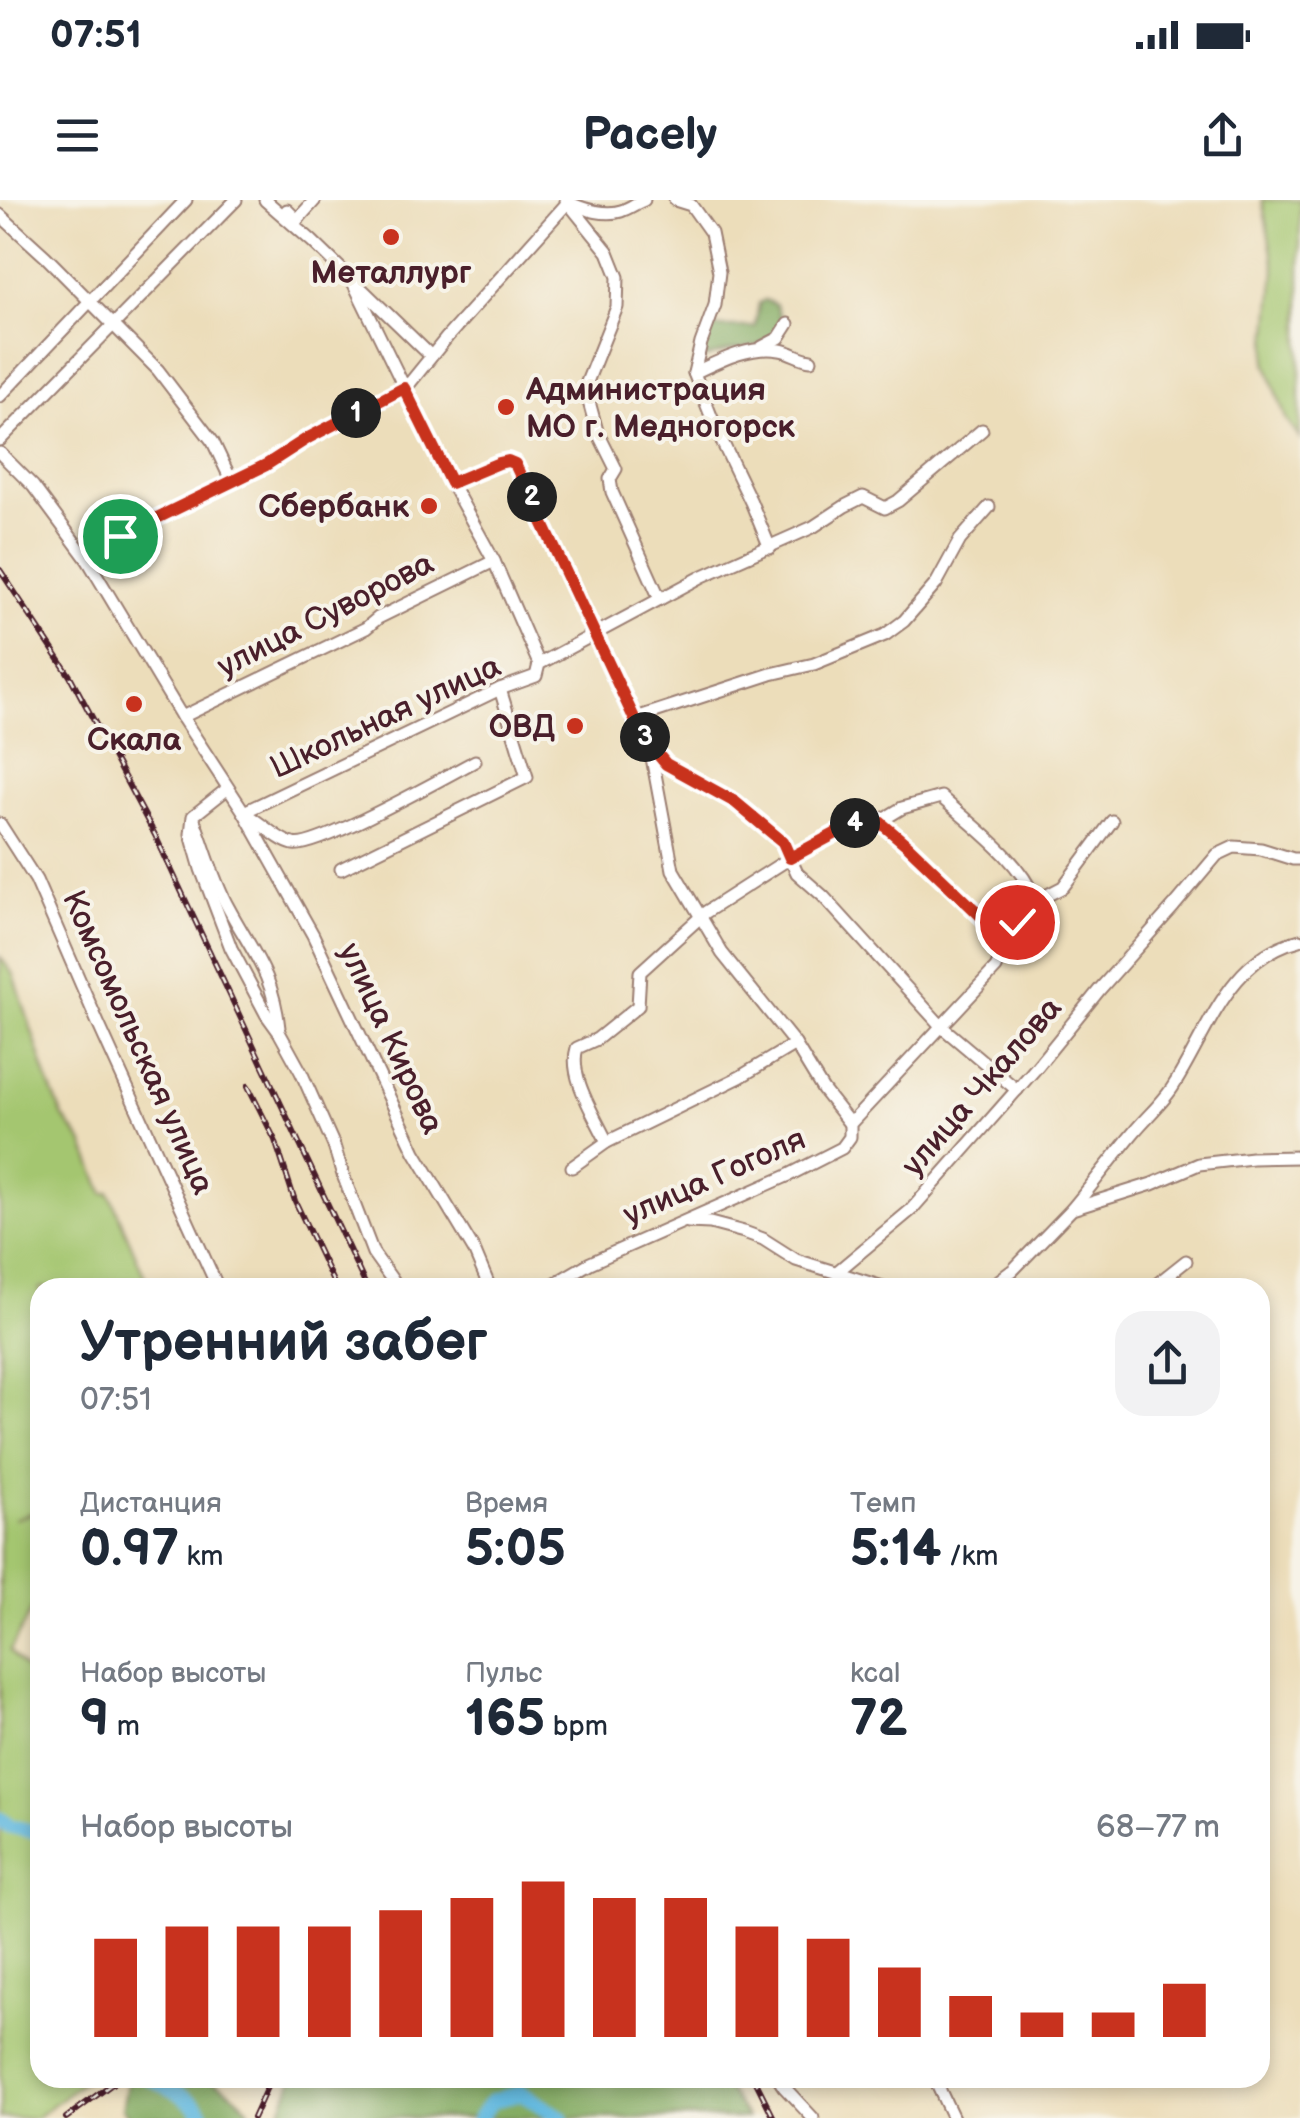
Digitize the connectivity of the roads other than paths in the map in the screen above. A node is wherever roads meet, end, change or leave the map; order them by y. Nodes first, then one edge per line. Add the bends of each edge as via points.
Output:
1 (186, 200) edge
2 (236, 200) edge
3 (265, 200) edge
4 (276, 200) edge
5 (315, 200) edge
6 (675, 200) edge
7 (568, 201) edge
8 (639, 201) edge
9 (0, 215) edge
10 (353, 282) junction
11 (88, 301) junction
12 (114, 324) junction
13 (788, 324) dead end
14 (760, 348) junction
15 (430, 356) junction
16 (811, 360) dead end
17 (694, 374) junction
18 (404, 388) junction
19 (0, 396) edge
20 (982, 430) dead end
21 (0, 440) edge
22 (0, 453) edge
23 (232, 482) junction
24 (451, 483) junction
25 (989, 507) dead end
26 (770, 548) junction
27 (87, 559) junction
28 (494, 561) junction
29 (660, 600) junction
30 (594, 636) junction
31 (539, 664) junction
32 (500, 689) junction
33 (182, 718) junction
34 (634, 718) junction
35 (650, 745) junction
36 (475, 762) dead end
37 (227, 789) junction
38 (244, 812) junction
39 (193, 816) junction
40 (1112, 821) dead end
41 (880, 822) junction
42 (0, 824) edge
43 (790, 858) junction
44 (1300, 858) edge
45 (341, 869) dead end
46 (1036, 901) junction
47 (699, 915) junction
48 (1300, 940) edge
49 (1007, 941) junction
50 (942, 1028) junction
51 (280, 1032) junction
52 (795, 1044) junction
53 (1017, 1090) junction
54 (850, 1124) junction
55 (607, 1142) junction
56 (1300, 1157) edge
57 (572, 1167) dead end
58 (1072, 1210) junction
59 (684, 1222) junction
60 (1186, 1261) dead end
61 (838, 1271) junction
62 (214, 1278) edge
63 (391, 1278) edge
64 (486, 1278) edge
65 (564, 1278) edge
66 (858, 1278) edge
67 (1002, 1278) edge
68 (1165, 1278) edge
69 (785, 2088) edge
70 (939, 2088) edge
71 (812, 2118) edge
72 (954, 2118) edge

1 - 11 street
2 - 12 street
3 - 10 street
4 - 5 street via 297,220
6 - 17 street via 691,205 711,233 719,272
7 - 8 street via 618,212
7 - 15 street
7 - 29 street via 608,252 618,277 617,307 585,387 616,469 612,492
9 - 11 street
10 - 15 street
10 - 18 street
11 - 12 street
11 - 19 street
12 - 21 street
12 - 23 street via 213,442
13 - 14 street
14 - 16 street
14 - 17 street
15 - 18 street
17 - 26 street
18 - 23 street
18 - 24 street
20 - 26 street, Школьная улица via 898,501 885,508 864,497
22 - 27 street
23 - 27 street
24 - 28 street
24 - 30 street via 499,463 515,464
25 - 34 street via 960,540 936,584 885,634 814,664
26 - 29 street, Школьная улица
27 - 33 street
28 - 31 street
28 - 33 street, улица Суворова
29 - 30 street, Школьная улица
30 - 31 street, Школьная улица
30 - 34 street
31 - 32 street, Школьная улица via 536,676
32 - 38 street, Школьная улица
32 - 45 street via 526,778
33 - 37 street
34 - 35 street
35 - 43 street via 666,764 735,802 783,842
35 - 47 street via 674,870
36 - 38 street via 302,846
37 - 38 street
37 - 39 street
38 - 64 street, улица Кирова
39 - 51 street via 226,903 266,971
39 - 51 street via 201,869 232,948
40 - 46 street, улица Гоголя via 1062,887
41 - 43 street via 868,816
41 - 46 street via 942,797 1028,882
41 - 49 street
42 - 62 street, Комсомольская улица via 36,880
43 - 47 street
43 - 50 street
44 - 53 street, улица Чкалова via 1234,847 1216,855
46 - 49 street, улица Гоголя
47 - 52 street
47 - 55 street via 640,972 638,1006 576,1048 576,1076
48 - 58 street via 1257,960 1235,980 1173,1088
49 - 50 street, улица Гоголя via 996,968
50 - 53 street
50 - 54 street, улица Гоголя
51 - 63 street via 334,1146 374,1253
52 - 54 street
52 - 55 street
53 - 61 street, улица Чкалова via 911,1210
54 - 59 street, улица Гоголя via 842,1148
55 - 57 street
56 - 58 street via 1199,1164
58 - 67 street
59 - 61 street via 744,1232 796,1260
59 - 65 street, улица Гоголя
60 - 68 street
61 - 66 street
69 - 71 street
70 - 72 street

